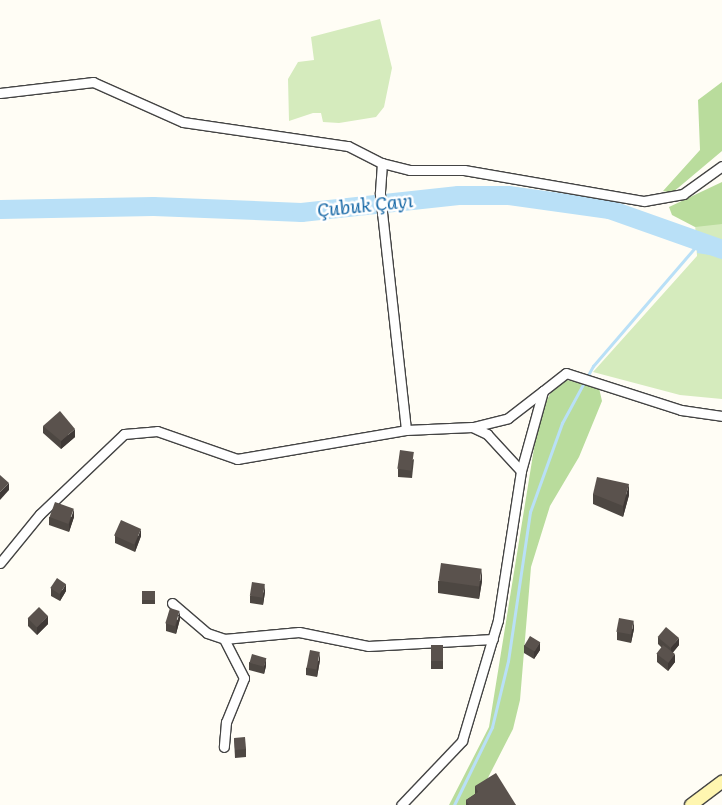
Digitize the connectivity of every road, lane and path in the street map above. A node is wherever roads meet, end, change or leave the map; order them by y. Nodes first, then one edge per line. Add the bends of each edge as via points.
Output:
1 (0, 93) edge
2 (382, 163) junction
3 (722, 166) edge
4 (543, 391) junction
5 (722, 416) edge
6 (472, 427) junction
7 (406, 430) junction
8 (521, 471) junction
9 (0, 563) edge
10 (172, 603) dead end
11 (224, 639) junction
12 (493, 639) junction
13 (224, 747) dead end
14 (722, 782) edge
15 (401, 805) edge
16 (691, 805) edge

1 - 2 street via 93,82 183,122 348,146
2 - 3 street via 422,172 464,170 656,201 683,194
2 - 7 street via 382,218
4 - 5 street via 566,373 681,410
4 - 6 street via 508,418
4 - 8 street
6 - 7 street
6 - 8 street via 493,438
7 - 9 street via 237,459 157,431 124,434 40,514
8 - 12 street
10 - 11 street via 207,633
11 - 12 street via 299,632 368,646
11 - 13 street via 244,678 228,714
12 - 15 street via 462,742
14 - 16 main road

